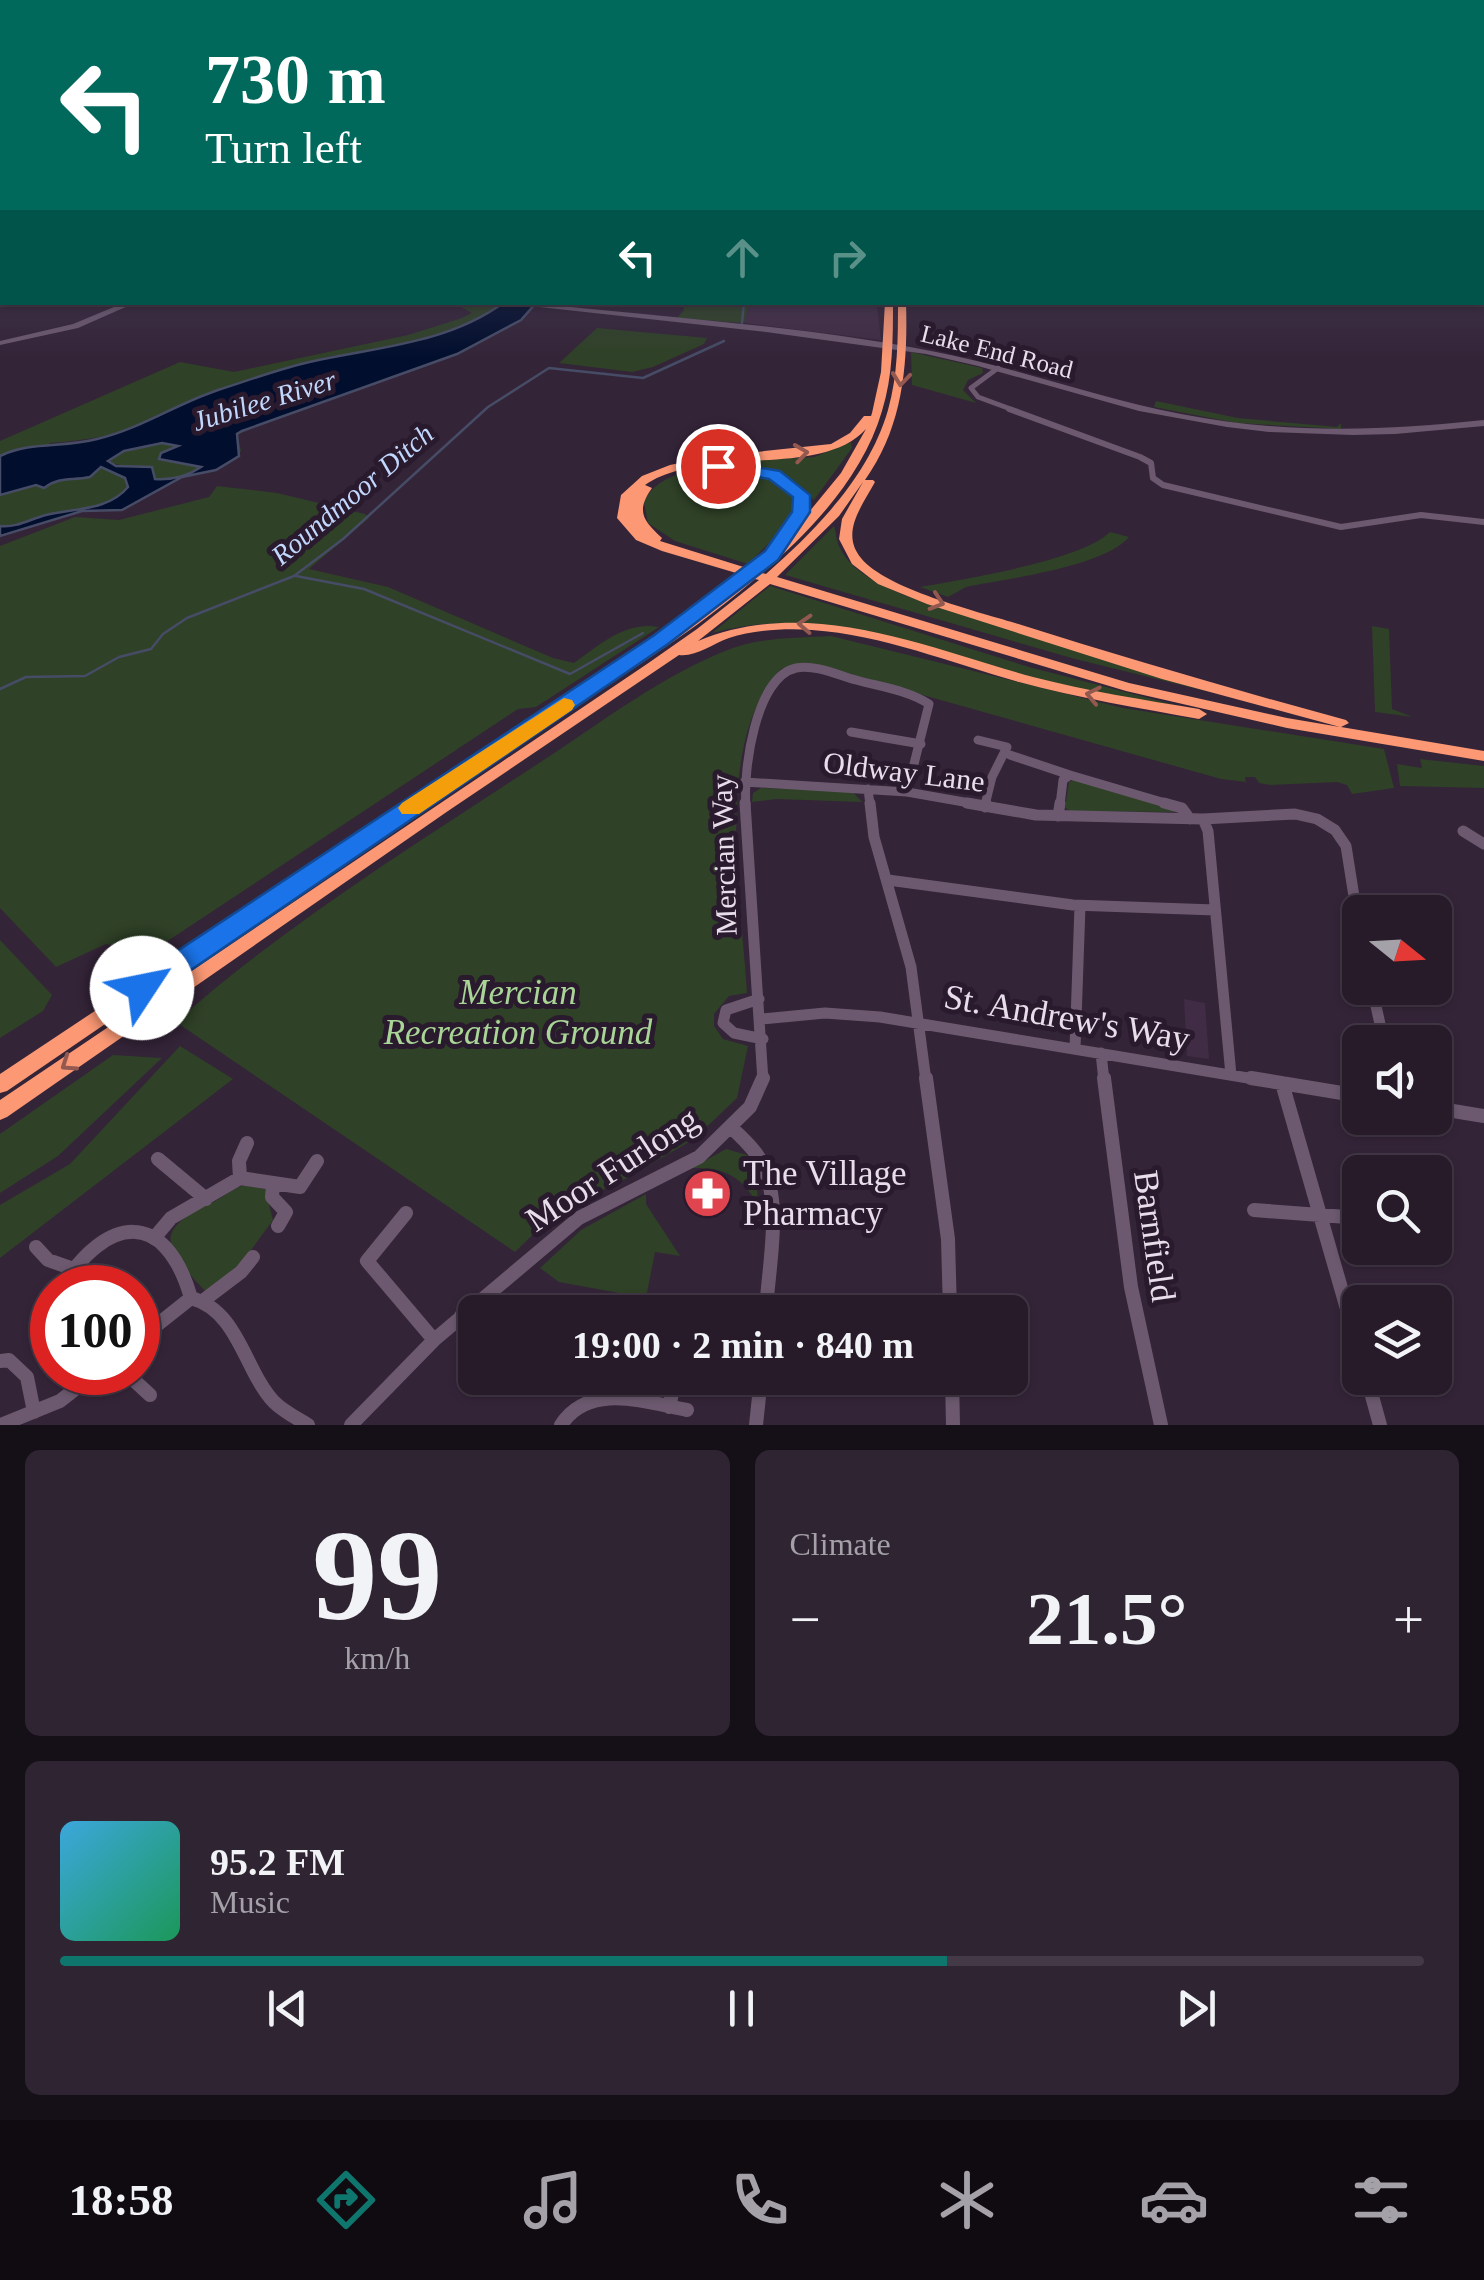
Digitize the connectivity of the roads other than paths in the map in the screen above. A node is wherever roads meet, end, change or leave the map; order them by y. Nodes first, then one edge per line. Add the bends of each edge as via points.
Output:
1 (127, 305) edge
2 (521, 305) edge
3 (889, 305) edge
4 (902, 305) edge
5 (0, 343) edge
6 (998, 368) junction
7 (886, 388) junction
8 (1484, 423) edge
9 (878, 451) junction
10 (1484, 522) edge
11 (772, 556) junction
12 (712, 560) junction
13 (804, 588) junction
14 (798, 668) joint
15 (581, 712) junction
16 (1345, 724) junction
17 (1327, 730) junction
18 (851, 732) dead end
19 (978, 740) dead end
20 (921, 744) junction
21 (1484, 746) edge
22 (1010, 755) dead end
23 (1484, 756) edge
24 (1070, 775) junction
25 (744, 782) junction
26 (868, 789) junction
27 (907, 792) junction
28 (985, 807) junction
29 (1058, 816) junction
30 (1197, 819) junction
31 (1463, 830) dead end
32 (1484, 844) edge
33 (888, 880) junction
34 (1354, 895) edge
35 (1080, 906) junction
36 (1214, 910) junction
37 (759, 1000) junction
38 (762, 1019) junction
39 (918, 1022) junction
40 (763, 1039) junction
41 (1075, 1049) junction
42 (1102, 1053) junction
43 (1231, 1075) junction
44 (1282, 1083) junction
45 (0, 1085) edge
46 (1342, 1093) edge
47 (0, 1111) edge
48 (1452, 1111) edge
49 (1484, 1116) edge
50 (731, 1127) junction
51 (247, 1144) dead end
52 (158, 1159) dead end
53 (317, 1161) dead end
54 (240, 1178) junction
55 (274, 1184) junction
56 (206, 1199) junction
57 (1254, 1210) dead end
58 (406, 1213) dead end
59 (1321, 1215) junction
60 (1342, 1217) edge
61 (278, 1226) dead end
62 (155, 1237) junction
63 (36, 1247) dead end
64 (253, 1257) dead end
65 (62, 1265) edge
66 (78, 1265) edge
67 (1342, 1290) edge
68 (486, 1295) edge
69 (767, 1295) edge
70 (950, 1295) edge
71 (198, 1299) junction
72 (458, 1319) edge
73 (160, 1325) edge
74 (434, 1340) junction
75 (0, 1361) edge
76 (68, 1395) edge
77 (672, 1395) edge
78 (759, 1395) edge
79 (952, 1395) edge
80 (1371, 1395) edge
81 (670, 1407) junction
82 (687, 1410) dead end
83 (34, 1412) junction
84 (1, 1425) edge
85 (306, 1425) edge
86 (351, 1425) edge
87 (560, 1425) edge
88 (756, 1425) edge
89 (953, 1425) edge
90 (1161, 1425) edge
91 (1380, 1425) edge

1 - 5 main road via 75,326
2 - 6 main road, Lake End Road via 862,342
3 - 7 highway
4 -> 9 highway via 902,382
6 - 8 main road, Lake End Road via 1142,408 1256,429 1368,435
6 - 10 street via 973,383 978,397 1140,456 1163,485 1341,527 1421,515
7 - 11 highway via 847,473
12 -> 7 highway via 636,534 622,513 628,495 656,474 694,462 838,445 860,430
9 - 15 highway via 841,505 784,563
9 -> 16 highway via 844,535 856,561 883,581 1167,676
11 - 12 highway via 804,503 784,480 718,466 676,472 646,487 635,509 642,526
11 - 45 highway via 661,640
12 - 13 highway
13 - 16 highway via 1120,677
13 - 17 highway via 1082,676
14 - 20 street via 923,700 929,710
14 - 25 street, Mercian Way via 776,680 760,712
17 -> 15 highway via 1123,701 855,631 796,624 757,625 707,640
15 -> 47 highway
16 - 21 highway
17 - 23 highway
18 - 20 street
19 - 28 street via 1007,746
20 - 27 street
22 - 24 street, Oldway Lane
24 - 29 street via 1063,780
24 - 30 street, Oldway Lane via 1182,808
25 - 26 street, Oldway Lane
25 - 37 street, Mercian Way
26 - 27 street, Oldway Lane
26 - 33 street
27 - 28 street, Oldway Lane
28 - 29 street, Oldway Lane
29 - 30 street, Oldway Lane
30 - 34 street via 1317,819 1346,846
30 - 36 street via 1208,830
31 - 32 street
33 - 35 street
33 - 39 street
35 - 36 street
35 - 41 street
36 - 43 street
37 - 38 street, Mercian Way
37 - 40 street via 726,1010 723,1023 734,1034
38 - 39 street, St. Andrew's Way via 825,1014
38 - 40 street, Mercian Way
39 - 41 street, St. Andrew's Way
39 - 70 street
40 - 50 street, Mercian Way via 763,1083
41 - 42 street, St. Andrew's Way
42 - 43 street, St. Andrew's Way
42 - 90 street, Barnfield via 1130,1289
43 - 44 street, St. Andrew's Way
44 - 46 street, St. Andrew's Way
44 - 59 street
48 - 49 street
50 - 68 street, Moor Furlong via 698,1157 579,1218
50 - 69 street via 764,1168 770,1210
51 - 54 street
52 - 56 street
53 - 55 street via 300,1188
54 - 55 street
54 - 56 street
55 - 61 street via 272,1197 286,1212
56 - 62 street via 171,1218
57 - 59 street
58 - 74 street via 366,1261
59 - 60 street
59 - 67 street
62 - 66 street via 110,1234
62 - 71 street
63 - 65 street
64 - 71 street
71 - 73 street
71 - 85 street via 224,1320 275,1403
72 - 74 street, Moor Furlong
74 - 86 street, Moor Furlong
75 - 83 street via 9,1360 27,1377
76 - 83 street
77 - 81 street
78 - 88 street
79 - 89 street
80 - 91 street
81 - 82 street
81 - 87 street via 617,1398 587,1401
83 - 84 street

